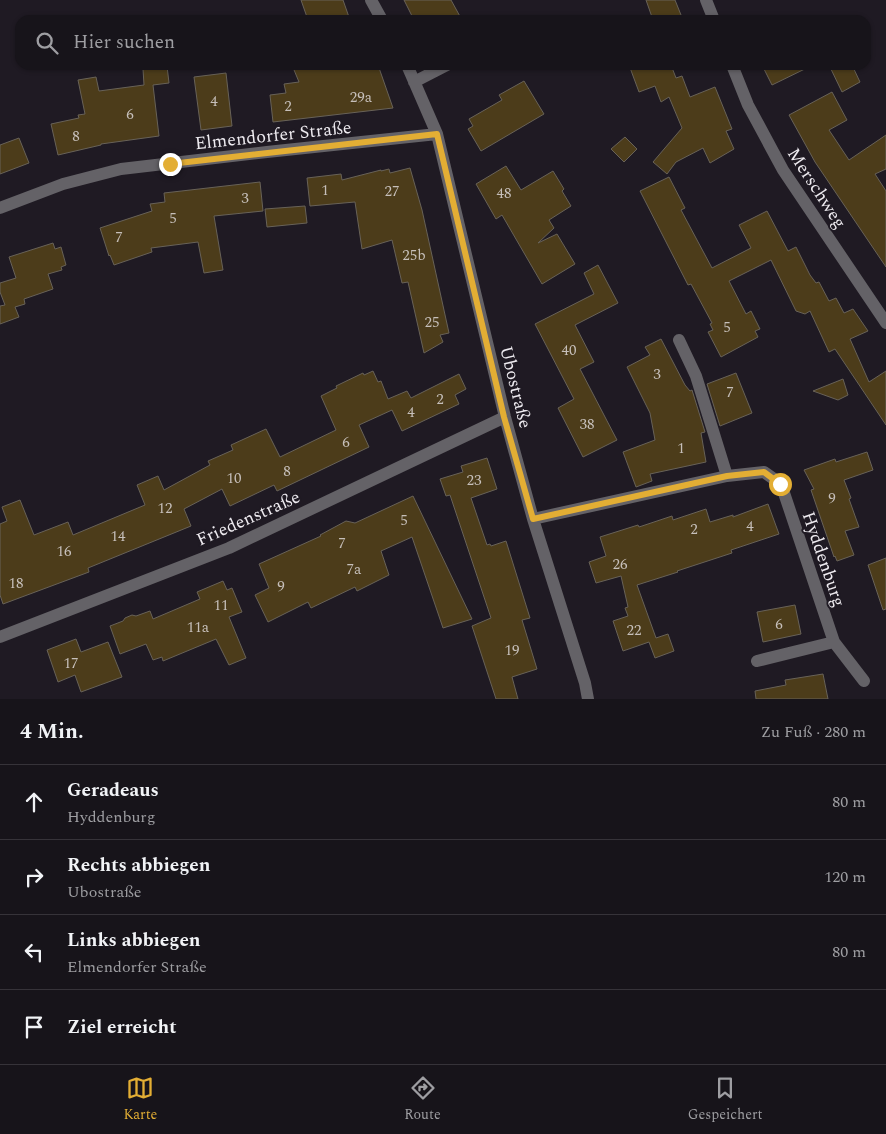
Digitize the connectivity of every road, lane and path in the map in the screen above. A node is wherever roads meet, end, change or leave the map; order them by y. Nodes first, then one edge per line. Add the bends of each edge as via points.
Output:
1 (370, 0) edge
2 (706, 0) edge
3 (379, 15) edge
4 (712, 15) edge
5 (409, 70) edge
6 (437, 70) edge
7 (734, 70) edge
8 (414, 82) junction
9 (437, 134) junction
10 (0, 208) edge
11 (886, 323) edge
12 (679, 340) dead end
13 (504, 417) junction
14 (727, 476) junction
15 (533, 519) junction
16 (0, 637) edge
17 (834, 642) junction
18 (756, 660) dead end
19 (864, 681) dead end
20 (588, 699) edge

1 - 3 street
2 - 4 street
5 - 8 street, Ubostraße
6 - 8 street
7 - 11 street, Merschweg via 748,105 782,170
8 - 9 street, Ubostraße
9 - 10 street, Elmendorfer Straße via 121,169 63,184
9 - 13 street, Ubostraße
12 - 14 street via 696,376
13 - 15 street, Ubostraße
13 - 16 street, Friedenstraße via 229,548
14 - 15 street, Hyddenburg
14 - 17 street, Hyddenburg via 764,472 780,484
15 - 20 street, Ubostraße
17 - 18 street
17 - 19 street, Hyddenburg

